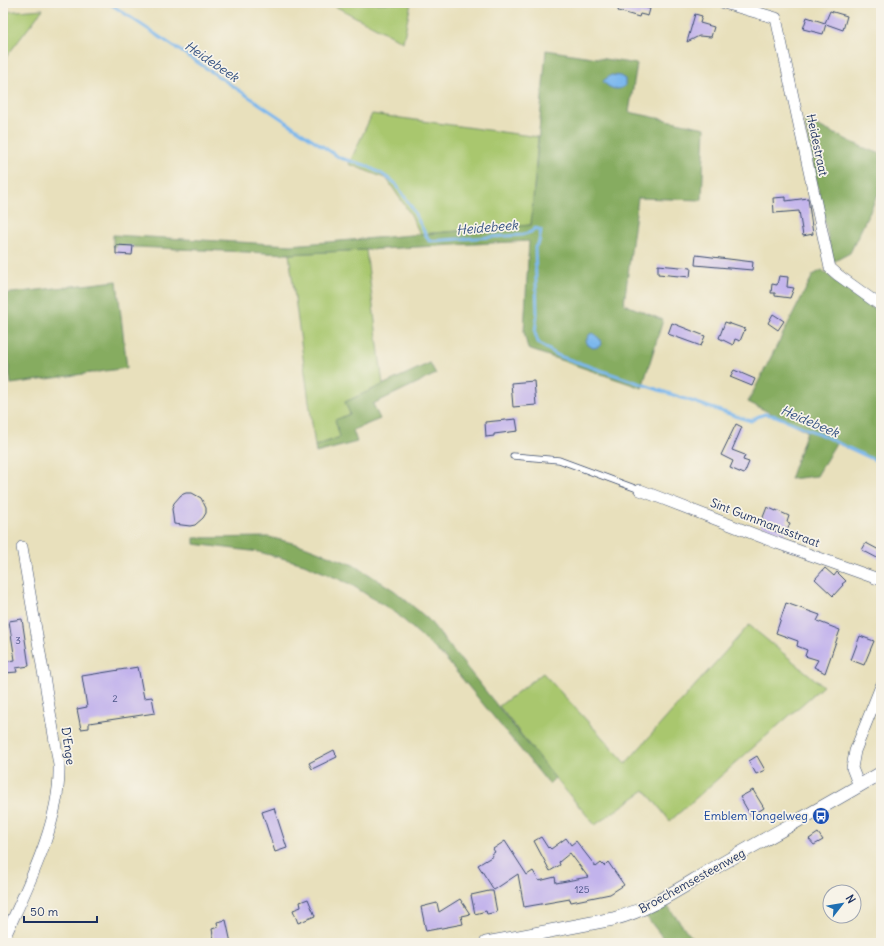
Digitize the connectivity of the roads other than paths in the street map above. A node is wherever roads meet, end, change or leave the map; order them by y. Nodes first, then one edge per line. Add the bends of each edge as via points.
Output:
1 (724, 3) edge
2 (881, 306) edge
3 (513, 456) dead end
4 (640, 490) joint
5 (22, 547) dead end
6 (881, 580) edge
7 (881, 686) edge
8 (880, 776) edge
9 (859, 786) junction
10 (3, 942) edge
11 (486, 943) edge

1 - 2 street, Heidestraat via 776,18 830,268
3 - 4 lane via 559,460
4 - 6 street, Sint Gummarusstraat
5 - 10 street, D'Enge via 59,765 59,778 42,851
7 - 9 street via 855,751 852,768
8 - 9 street, Broechemsesteenweg
9 - 11 street, Broechemsesteenweg via 660,901 631,914

